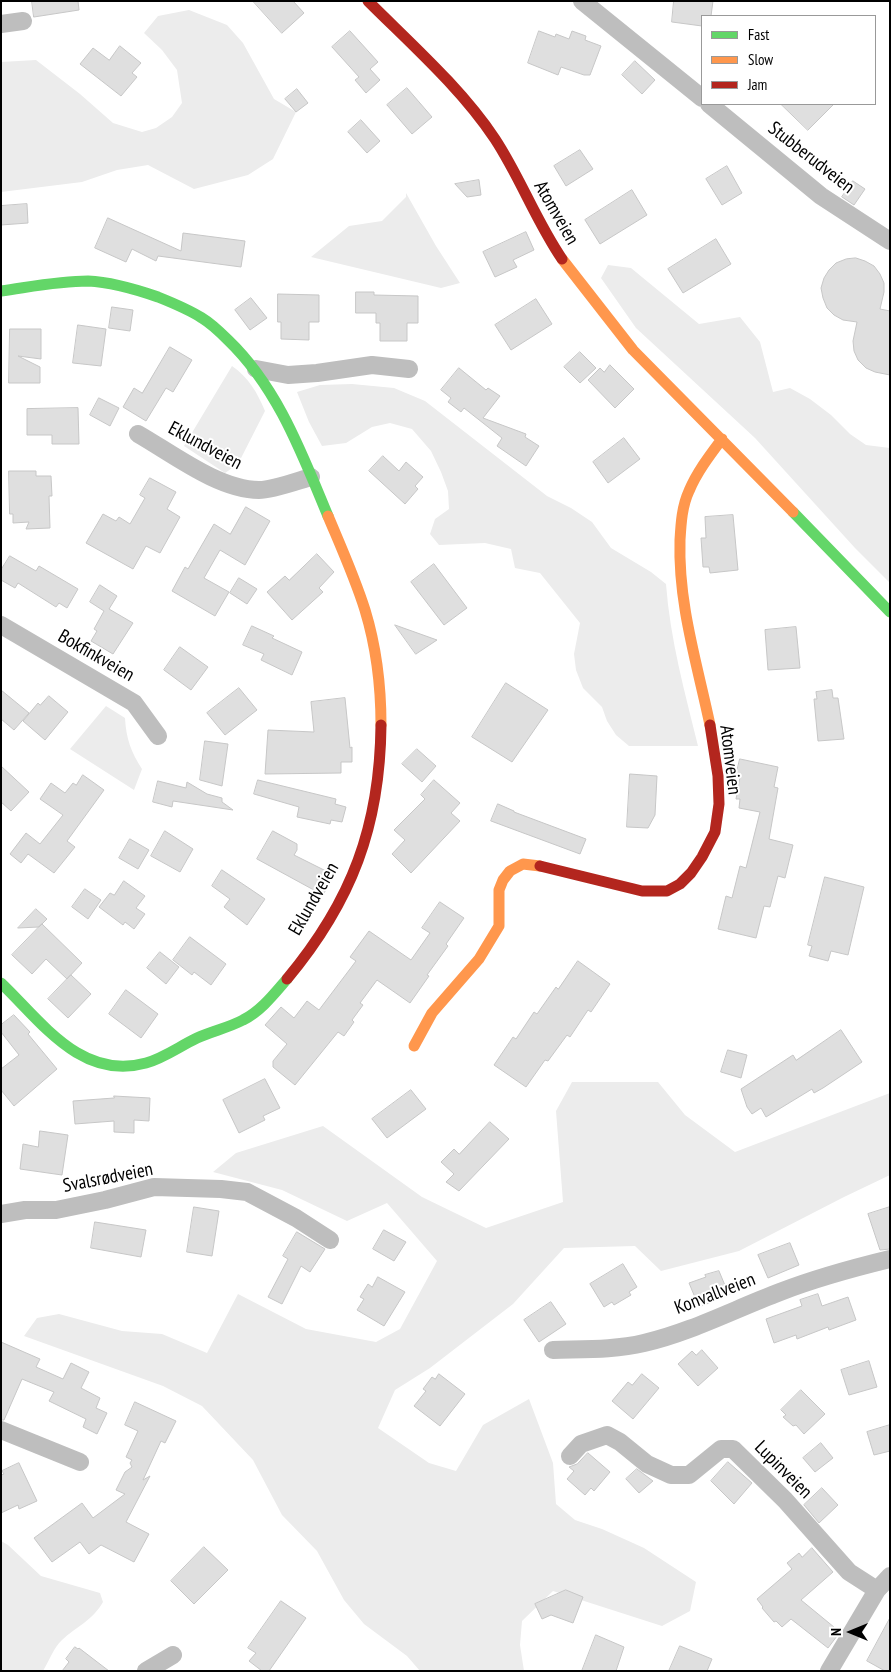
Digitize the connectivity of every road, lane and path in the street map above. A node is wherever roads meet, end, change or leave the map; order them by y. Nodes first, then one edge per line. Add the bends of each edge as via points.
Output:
1 (368, 1) edge
2 (582, 1) edge
3 (23, 20) dead end
4 (1, 24) edge
5 (701, 97) edge
6 (710, 105) edge
7 (890, 241) edge
8 (1, 291) edge
9 (409, 368) dead end
10 (256, 369) junction
11 (138, 434) dead end
12 (722, 439) junction
13 (311, 477) junction
14 (890, 612) edge
15 (1, 625) edge
16 (158, 736) dead end
17 (1, 983) edge
18 (414, 1046) dead end
19 (1, 1214) edge
20 (330, 1240) dead end
21 (890, 1259) edge
22 (553, 1350) dead end
23 (1, 1430) edge
24 (570, 1456) dead end
25 (80, 1462) dead end
26 (890, 1576) edge
27 (877, 1590) junction
28 (173, 1655) dead end
29 (146, 1671) edge
30 (829, 1671) edge

1 - 12 street, Atomveien via 469,106 494,139 561,257 620,333
2 - 5 street
3 - 4 street
6 - 7 street, Stubberudveien via 821,196
8 - 10 street, Eklundveien via 95,282 149,294 202,318 232,342
9 - 10 street via 372,365 288,374
10 - 13 street, Eklundveien via 273,394
11 - 13 street, Eklundveien via 219,481 238,487 260,490
12 - 14 street, Atomveien
12 - 18 street, Atomveien via 688,489 681,537 684,605 718,766 719,803 710,842 688,879 668,891 630,889 538,865 523,864 510,871 499,890 499,926 479,959 432,1012
13 - 17 street, Eklundveien via 367,614 379,682 382,751 372,822 345,896 325,930 263,1005 247,1018 146,1062 101,1064 84,1058 66,1048
15 - 16 street, Bokfinkveien via 134,703
19 - 20 street, Svalsrødveien via 56,1210 154,1187 221,1189 248,1192
21 - 22 street, Konvallveien via 818,1279 646,1343
23 - 25 street
24 - 27 street, Lupinveien via 581,1444 607,1435 647,1464 671,1475 689,1475 721,1449 732,1449 785,1500 849,1572
26 - 27 street
27 - 30 street
28 - 29 street

